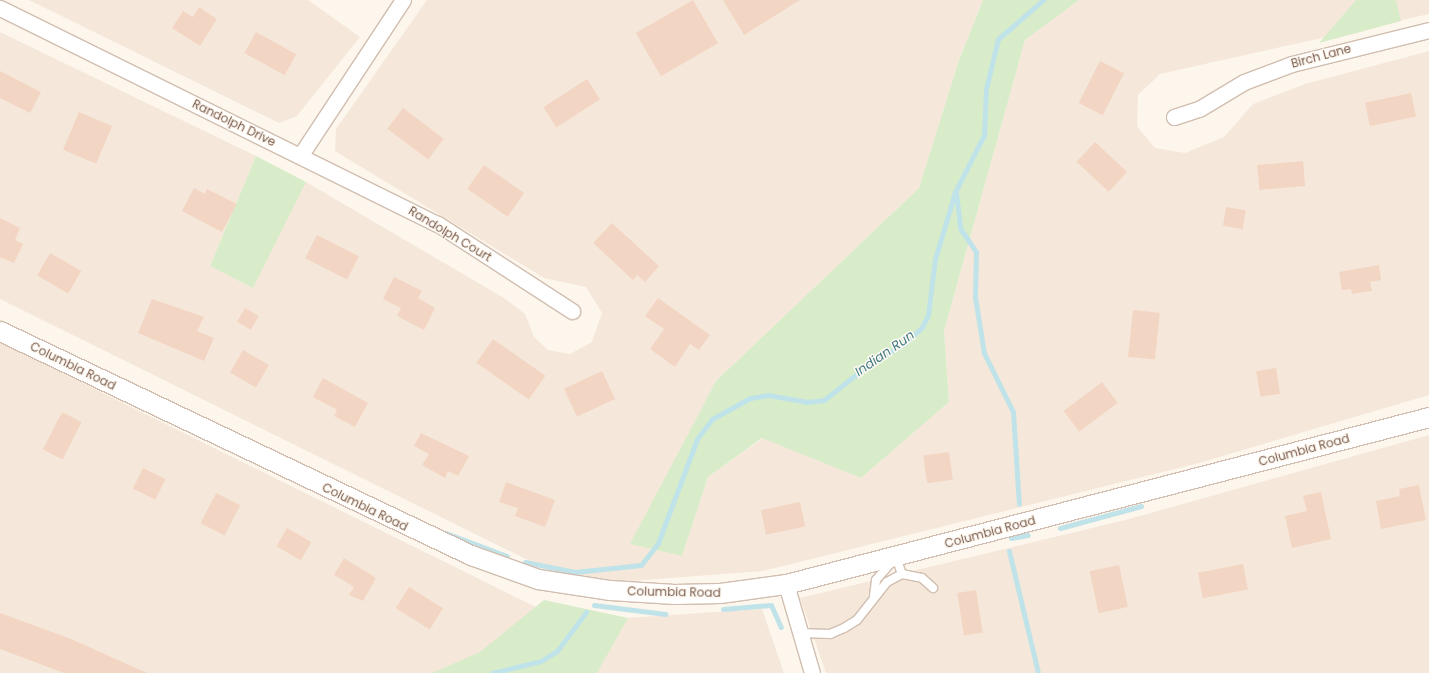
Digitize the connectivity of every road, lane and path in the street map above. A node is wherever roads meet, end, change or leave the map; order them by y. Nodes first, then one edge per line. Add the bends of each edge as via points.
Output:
1 (403, 0) edge
2 (0, 8) edge
3 (1429, 30) edge
4 (1174, 117) dead end
5 (300, 156) junction
6 (572, 311) dead end
7 (0, 331) edge
8 (1429, 417) edge
9 (899, 565) junction
10 (786, 584) junction
11 (932, 588) dead end
12 (874, 595) junction
13 (800, 633) junction
14 (812, 673) edge

1 - 5 street
2 - 5 street, Randolph Drive
3 - 4 street, Birch Lane via 1292,64 1254,78 1219,99
5 - 6 street, Randolph Court via 438,224
7 - 10 street, Columbia Road via 412,530 538,579 610,590 674,594 720,593
8 - 9 street, Columbia Road
9 - 10 street, Columbia Road
9 - 11 lane via 922,578
9 - 12 lane
9 - 12 lane via 876,580
10 - 13 street
12 - 13 lane via 857,620 844,628 830,634
13 - 14 street

